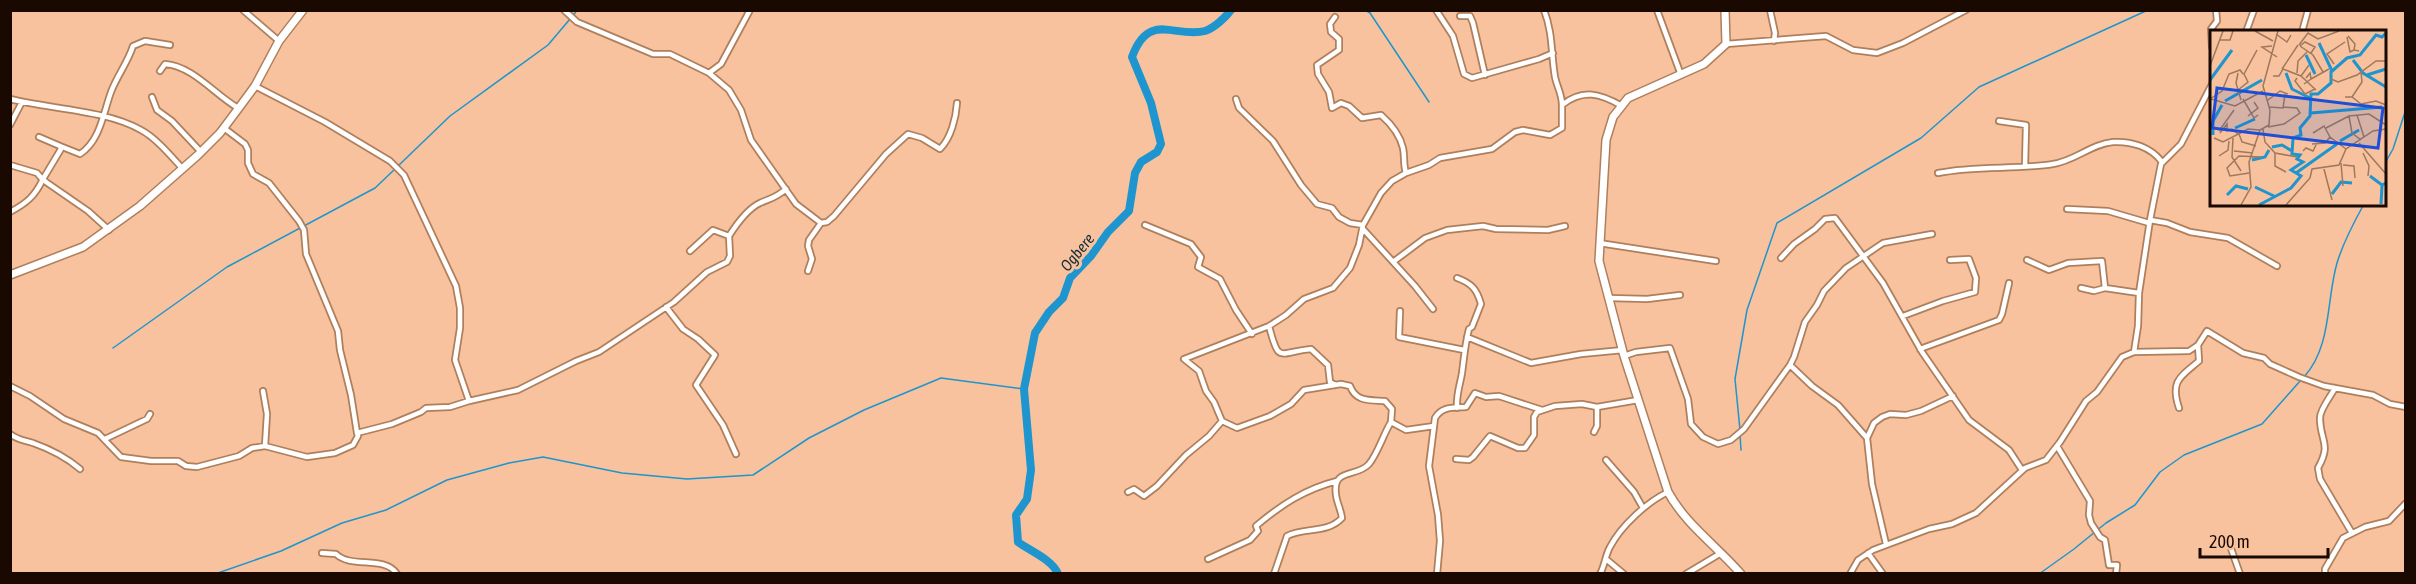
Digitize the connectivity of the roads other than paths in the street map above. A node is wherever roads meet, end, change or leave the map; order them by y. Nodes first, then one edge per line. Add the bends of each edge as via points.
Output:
1 (243, 10) edge
2 (303, 10) edge
3 (750, 10) edge
4 (1436, 10) edge
5 (1544, 10) edge
6 (1657, 10) edge
7 (1725, 10) edge
8 (1770, 10) edge
9 (1966, 10) edge
10 (2216, 10) edge
11 (2254, 10) edge
12 (2308, 10) edge
13 (565, 11) edge
14 (1460, 16) dead end
15 (1335, 17) dead end
16 (2211, 30) edge
17 (2247, 30) edge
18 (2303, 30) edge
19 (1774, 40) junction
20 (279, 41) junction
21 (1726, 44) junction
22 (170, 45) dead end
23 (1553, 53) junction
24 (160, 71) dead end
25 (710, 73) junction
26 (1485, 75) junction
27 (1681, 75) junction
28 (255, 86) junction
29 (2210, 88) edge
30 (152, 97) dead end
31 (10, 99) edge
32 (1236, 99) dead end
33 (22, 102) junction
34 (957, 103) dead end
35 (1562, 105) junction
36 (1622, 106) junction
37 (238, 108) junction
38 (104, 117) junction
39 (1999, 121) dead end
40 (10, 124) edge
41 (224, 128) junction
42 (39, 137) dead end
43 (60, 146) junction
44 (201, 152) junction
45 (2162, 162) junction
46 (10, 165) edge
47 (2025, 166) junction
48 (182, 168) junction
49 (1406, 173) junction
50 (1938, 173) dead end
51 (43, 179) junction
52 (786, 189) junction
53 (2067, 209) dead end
54 (10, 212) edge
55 (2150, 221) junction
56 (821, 223) junction
57 (1145, 225) dead end
58 (1565, 226) dead end
59 (1363, 227) junction
60 (109, 230) junction
61 (1932, 234) dead end
62 (729, 237) junction
63 (1599, 243) junction
64 (690, 251) dead end
65 (1864, 256) junction
66 (1781, 258) dead end
67 (1950, 260) dead end
68 (2027, 260) dead end
69 (1716, 261) dead end
70 (1393, 262) junction
71 (2277, 266) dead end
72 (808, 271) dead end
73 (10, 275) edge
74 (1457, 278) dead end
75 (2009, 283) dead end
76 (2081, 288) dead end
77 (2105, 288) junction
78 (2139, 293) junction
79 (1680, 295) dead end
80 (1609, 298) junction
81 (666, 307) junction
82 (1433, 309) dead end
83 (1400, 311) dead end
84 (1903, 316) junction
85 (1269, 326) junction
86 (1252, 334) junction
87 (1467, 337) junction
88 (2198, 345) junction
89 (1920, 348) junction
90 (1464, 350) junction
91 (2134, 352) junction
92 (1624, 353) junction
93 (1790, 365) junction
94 (1335, 385) junction
95 (10, 386) edge
96 (2335, 388) junction
97 (263, 391) dead end
98 (1953, 396) junction
99 (1638, 400) junction
100 (469, 402) junction
101 (1596, 406) junction
102 (2406, 407) edge
103 (1457, 408) junction
104 (2179, 408) dead end
105 (1542, 410) junction
106 (150, 414) dead end
107 (1222, 421) junction
108 (1391, 422) junction
109 (1434, 426) junction
110 (357, 432) junction
111 (1594, 432) dead end
112 (10, 434) edge
113 (1866, 438) junction
114 (105, 439) junction
115 (265, 446) junction
116 (2057, 446) junction
117 (736, 454) dead end
118 (1456, 459) dead end
119 (1606, 460) dead end
120 (80, 469) dead end
121 (2022, 470) junction
122 (1337, 482) junction
123 (1128, 492) dead end
124 (1668, 492) junction
125 (2406, 503) edge
126 (1643, 508) junction
127 (2352, 533) junction
128 (2228, 540) dead end
129 (1886, 544) junction
130 (322, 553) dead end
131 (1868, 553) junction
132 (1721, 554) junction
133 (1208, 559) dead end
134 (1606, 559) junction
135 (397, 573) edge
136 (1274, 573) edge
137 (1437, 573) edge
138 (1600, 573) edge
139 (1624, 573) edge
140 (1686, 573) edge
141 (1741, 573) edge
142 (1850, 573) edge
143 (1856, 573) edge
144 (1883, 573) edge
145 (2116, 573) edge
146 (2240, 573) edge
147 (2325, 573) edge

1 - 20 street
2 - 20 street
3 - 25 street via 721,64
4 - 26 street via 1453,36 1464,74 1472,78
5 - 23 street
6 - 27 street
7 - 21 street
8 - 19 street
9 - 19 street via 1876,53 1853,50 1826,36
10 - 16 street via 2217,21
11 - 17 street
12 - 18 street
13 - 25 street via 577,22 653,54 670,54
14 - 26 street via 1470,16 1473,23
15 - 49 street via 1330,24 1331,32 1339,39 1339,50 1317,65 1332,108 1341,103 1362,118 1381,115 1390,123 1403,148
19 - 21 street
20 - 28 street
21 - 27 street via 1704,64
22 - 38 street via 145,41 133,46
23 - 26 street
23 - 35 street
24 - 37 street via 165,64 173,64
25 - 52 street via 729,90 751,140
27 - 36 street via 1628,98
28 - 37 street
28 - 100 street via 325,122 390,161 404,175 456,286 460,328 455,360
29 - 45 street via 2181,144
30 - 44 street via 157,110
31 - 33 street
32 - 59 street via 1239,108 1273,141 1317,204 1332,208 1339,217
33 - 38 street
33 - 40 street
34 - 56 street via 947,141 940,149 908,134 834,216
35 - 36 street via 1573,96 1601,94
35 - 49 street via 1562,128 1550,135 1515,132 1492,148 1440,158
36 - 63 street via 1613,117 1606,140
37 - 41 street
38 - 43 street via 80,154
38 - 48 street via 142,130
39 - 47 street via 2026,125
41 - 44 street
41 - 110 street via 245,144 253,174 269,183 304,230 306,254 338,331
42 - 43 street
43 - 51 street
44 - 48 street
45 - 47 street via 2151,150 2113,142 2089,148 2067,161
45 - 55 street
46 - 51 street via 37,173
47 - 50 street
48 - 60 street
49 - 59 street via 1381,193
51 - 54 street via 36,194
51 - 60 street
52 - 56 street via 796,204
52 - 62 street via 751,209
53 - 55 street via 2108,211
55 - 71 street via 2228,238
55 - 78 street
56 - 72 street via 809,240 812,259
57 - 86 street via 1191,244 1201,257 1198,267 1220,279
58 - 70 street via 1548,230 1484,226 1447,230 1425,238
59 - 70 street
59 - 85 street via 1350,268 1333,288 1304,299
60 - 73 street via 83,247
61 - 65 street via 1883,243
62 - 64 street via 713,230
62 - 81 street via 727,262 707,272
63 - 69 street
63 - 80 street via 1599,261
65 - 66 street via 1835,218 1825,219
65 - 84 street
65 - 93 street via 1824,291 1804,322
67 - 84 street via 1969,259 1976,278 1975,292
68 - 77 street via 2049,270 2068,263 2102,261
70 - 82 street
74 - 87 street via 1474,287 1481,304
75 - 89 street via 1999,320
76 - 77 street
77 - 78 street
78 - 91 street
79 - 80 street
80 - 92 street
81 - 100 street via 587,358 518,390
81 - 117 street via 683,329 715,355 696,385 723,425
83 - 90 street via 1399,337
84 - 89 street
85 - 86 street
85 - 94 street via 1275,350 1289,355 1311,349 1328,365 1330,382
86 - 107 street via 1184,359 1199,371
87 - 90 street
87 - 92 street via 1531,363 1581,354
88 - 91 street via 2181,352
88 - 96 street via 2208,331 2243,353
88 - 104 street via 2199,361 2178,379 2175,388
89 - 98 street
90 - 103 street
91 - 116 street via 2122,357 2086,401
92 - 93 street via 1670,348 1688,399 1691,424 1703,437 1718,444 1731,440 1744,429
92 - 99 street
93 - 113 street via 1838,405
94 - 107 street via 1304,390 1291,404 1263,420 1237,428
94 - 108 street via 1350,386 1361,400 1385,401 1392,409
95 - 114 street
96 - 102 street via 2373,395
96 - 127 street via 2320,416 2326,448 2318,468
97 - 115 street via 267,414
98 - 113 street via 1921,411 1882,417
98 - 121 street via 1969,420 2009,450
99 - 101 street
99 - 124 street
100 - 110 street via 426,408 392,424
101 - 105 street via 1560,405
101 - 111 street
103 - 105 street via 1466,407 1475,393
103 - 109 street via 1440,410
105 - 118 street via 1534,417 1534,435 1525,448 1490,436 1469,460
106 - 114 street
107 - 123 street via 1144,496 1134,489
108 - 109 street via 1406,430
108 - 122 street via 1368,465 1343,474
109 - 137 street via 1429,466 1440,541
110 - 115 street via 353,446 335,453 307,457
112 - 120 street via 19,441 61,454
113 - 129 street
114 - 115 street via 121,457 178,461 197,467
116 - 121 street via 2041,463
116 - 145 street via 2091,501 2091,523 2105,540 2109,565 2117,565
119 - 126 street
121 - 129 street via 1976,513
122 - 133 street via 1318,486 1284,503 1256,526 1258,531 1250,540
122 - 136 street via 1335,494 1342,518 1322,529 1287,536
124 - 126 street
124 - 132 street via 1699,534
125 - 127 street via 2389,521
126 - 134 street via 1610,545
127 - 147 street via 2339,543
128 - 146 street
129 - 131 street
130 - 135 street via 385,565
131 - 142 street via 1854,564
131 - 144 street
132 - 140 street
132 - 141 street
134 - 138 street
134 - 139 street
142 - 143 street

